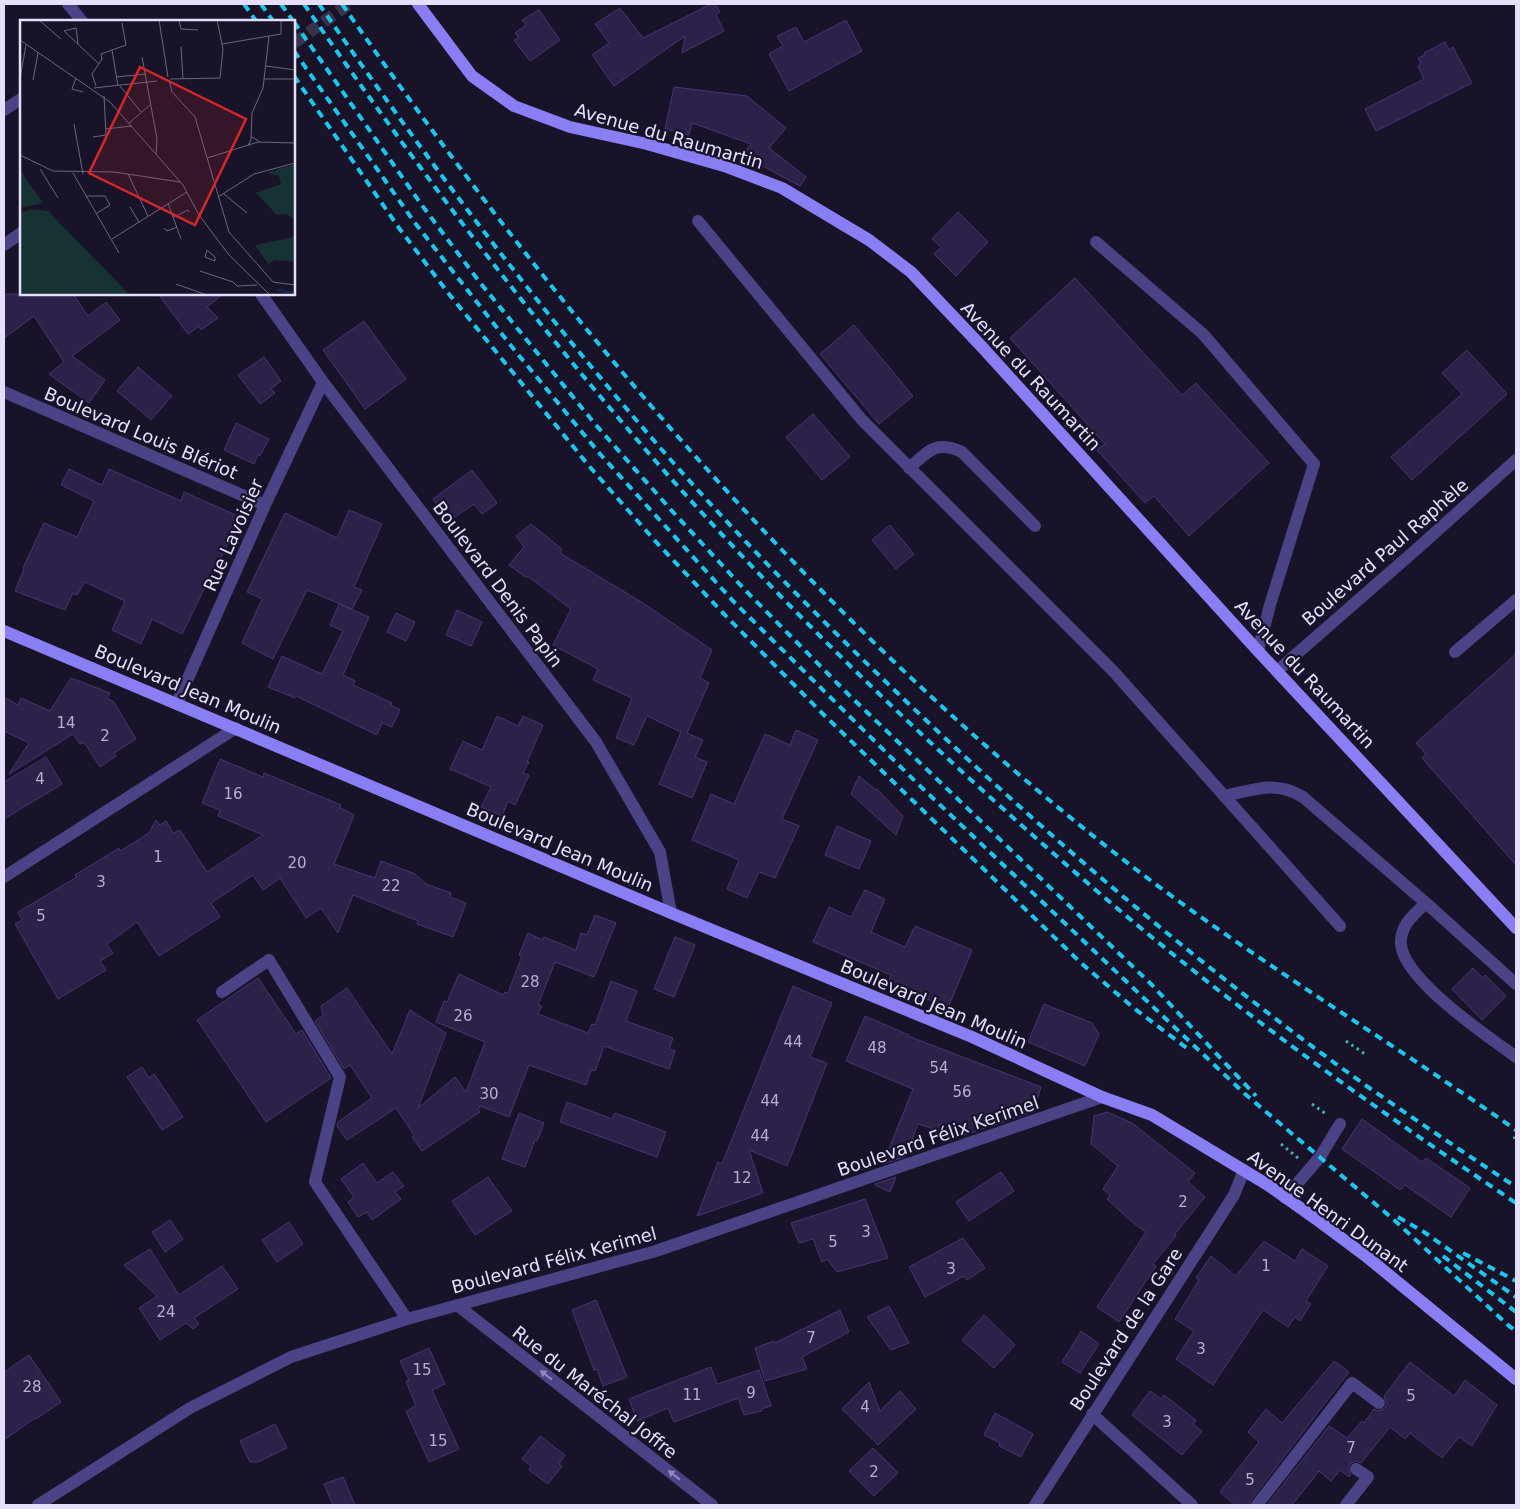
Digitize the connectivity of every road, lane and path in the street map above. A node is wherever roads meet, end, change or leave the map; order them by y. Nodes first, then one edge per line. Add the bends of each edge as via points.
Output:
1 (68, 4) edge
2 (418, 4) edge
3 (81, 20) edge
4 (20, 100) edge
5 (4, 110) edge
6 (698, 221) dead end
7 (20, 234) edge
8 (1096, 242) dead end
9 (4, 244) edge
10 (262, 295) edge
11 (323, 382) junction
12 (4, 392) edge
13 (1516, 460) edge
14 (909, 468) junction
15 (265, 506) junction
16 (1035, 526) dead end
17 (1516, 600) edge
18 (4, 632) edge
19 (1258, 651) junction
20 (1455, 652) dead end
21 (1277, 671) junction
22 (177, 703) junction
23 (236, 728) junction
24 (1224, 796) junction
25 (4, 877) edge
26 (1426, 903) junction
27 (671, 913) junction
28 (1515, 925) edge
29 (1340, 926) dead end
30 (1516, 984) edge
31 (222, 992) dead end
32 (1346, 1041) dead end
33 (1365, 1054) dead end
34 (1516, 1058) edge
35 (1102, 1097) junction
36 (1312, 1104) dead end
37 (1336, 1121) joint
38 (1281, 1144) dead end
39 (1300, 1160) dead end
40 (1244, 1170) junction
41 (1285, 1198) junction
42 (457, 1305) junction
43 (408, 1319) junction
44 (1516, 1379) edge
45 (1379, 1403) dead end
46 (1092, 1414) junction
47 (1356, 1468) dead end
48 (38, 1505) edge
49 (712, 1505) edge
50 (1035, 1505) edge
51 (1192, 1505) edge
52 (1257, 1505) edge
53 (1346, 1505) edge

1 - 3 street
2 - 19 street, Avenue du Raumartin via 472,76 514,106 570,127 724,166 782,188 869,240 911,272
4 - 5 street
6 - 14 street via 862,420
7 - 9 street
8 - 19 street via 1203,334 1314,464
10 - 11 street, Boulevard Denis Papin
11 - 15 street, Rue Lavoisier
11 - 27 street, Boulevard Denis Papin via 596,742 660,852
12 - 15 street, Boulevard Louis Blériot
13 - 21 street, Boulevard Paul Raphèle
14 - 16 street via 928,451 949,446 962,452
14 - 24 street via 1114,672
15 - 22 street, Rue Lavoisier
17 - 20 street
18 - 22 street, Boulevard Jean Moulin
19 - 21 street, Avenue du Raumartin
21 - 28 street, Avenue du Raumartin
22 - 23 street, Boulevard Jean Moulin
23 - 25 street
23 - 27 street, Boulevard Jean Moulin
24 - 26 street via 1277,787 1290,789
24 - 29 street
26 - 30 street
26 - 34 street via 1406,922 1402,931 1400,942 1410,967 1448,1005
27 - 35 street, Boulevard Jean Moulin via 972,1037
31 - 43 street via 269,960 340,1077 316,1182
32 - 33 path
35 - 40 street, Avenue Henri Dunant via 1152,1115
35 - 42 street, Boulevard Félix Kerimel via 656,1251
36 - 37 path
37 - 41 street via 1320,1157
38 - 39 path
40 - 41 street, Avenue Henri Dunant
40 - 46 street, Boulevard de la Gare via 1234,1194
41 - 44 street, Avenue Henri Dunant via 1367,1257
42 - 43 street, Boulevard Félix Kerimel
49 -> 42 street, Rue du Maréchal Joffre
43 - 48 street, Boulevard Félix Kerimel via 283,1362 190,1408
45 - 52 street via 1352,1383
46 - 50 street, Boulevard de la Gare
46 - 51 street
47 - 53 street via 1368,1477

